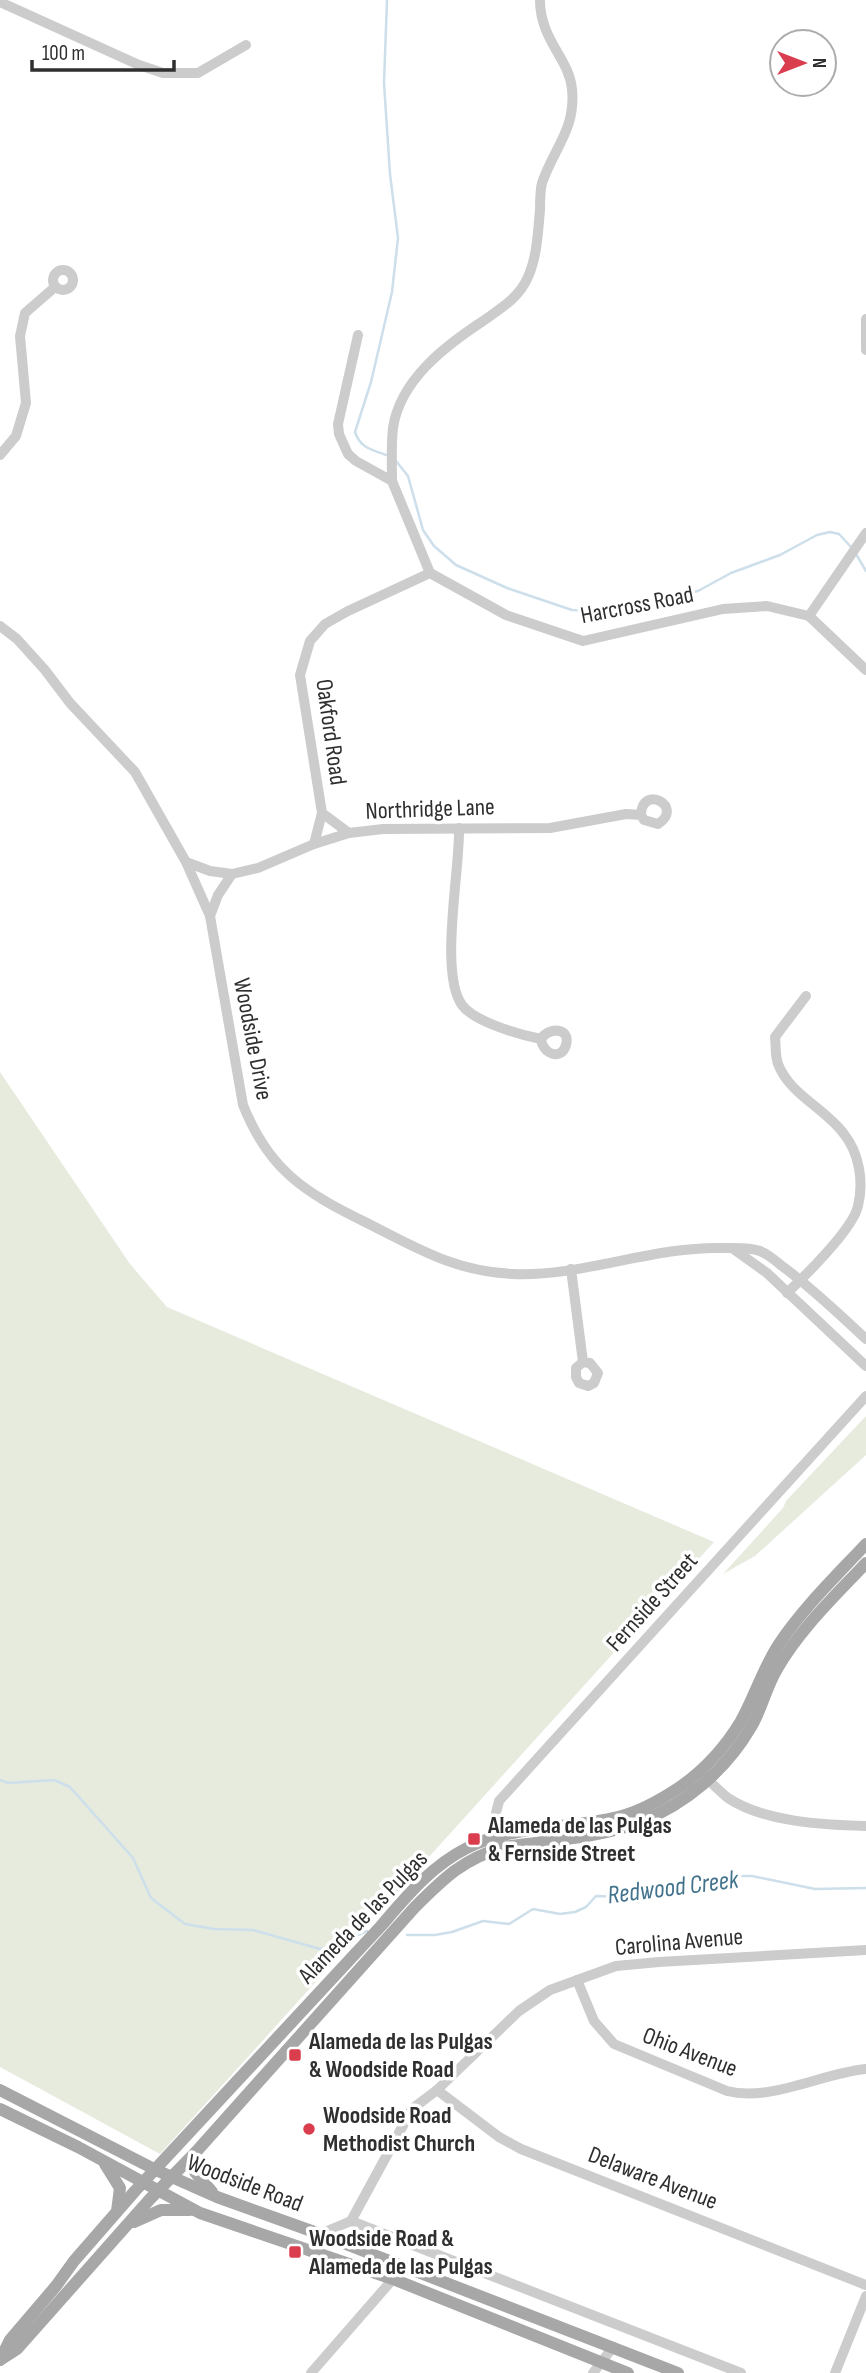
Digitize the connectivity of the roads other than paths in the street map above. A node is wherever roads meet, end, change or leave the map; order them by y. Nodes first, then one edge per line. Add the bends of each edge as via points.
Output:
1 (540, 0) edge
2 (0, 2) edge
3 (246, 45) dead end
4 (55, 287) dead end
5 (866, 319) edge
6 (359, 335) dead end
7 (866, 349) edge
8 (0, 456) edge
9 (392, 481) junction
10 (866, 533) edge
11 (430, 573) junction
12 (809, 616) junction
13 (0, 626) edge
14 (866, 670) edge
15 (322, 814) junction
16 (640, 815) dead end
17 (459, 828) junction
18 (349, 833) junction
19 (314, 844) junction
20 (186, 862) junction
21 (232, 874) junction
22 (210, 916) junction
23 (806, 996) dead end
24 (541, 1039) dead end
25 (732, 1248) junction
26 (571, 1269) junction
27 (801, 1280) junction
28 (787, 1293) junction
29 (866, 1339) edge
30 (583, 1362) dead end
31 (866, 1366) edge
32 (866, 1396) edge
33 (866, 1544) edge
34 (866, 1563) edge
35 (704, 1776) junction
36 (866, 1826) edge
37 (503, 1841) junction
38 (866, 1950) edge
39 (578, 1980) junction
40 (315, 1998) junction
41 (325, 2006) junction
42 (866, 2069) edge
43 (237, 2080) junction
44 (0, 2090) edge
45 (437, 2090) junction
46 (250, 2091) junction
47 (0, 2109) edge
48 (195, 2153) junction
49 (103, 2161) junction
50 (156, 2170) junction
51 (172, 2177) junction
52 (143, 2183) junction
53 (158, 2192) junction
54 (217, 2197) junction
55 (195, 2210) junction
56 (117, 2212) junction
57 (351, 2221) junction
58 (127, 2225) junction
59 (320, 2234) junction
60 (393, 2279) junction
61 (866, 2285) edge
62 (866, 2296) edge
63 (613, 2347) junction
64 (0, 2360) edge
65 (597, 2368) edge
66 (311, 2373) edge
67 (628, 2373) edge
68 (678, 2373) edge
69 (741, 2373) edge
70 (835, 2373) edge

1 - 9 street via 540,17 569,75 572,115 542,185 529,276 513,299 446,347 415,381 393,427
2 - 3 street via 163,73 198,73
4 - 8 street via 25,313 20,337 26,403 16,436
5 - 7 street
6 - 9 street via 339,434 355,461
9 - 11 street
10 - 12 street
11 - 12 street, Harcross Road via 506,615 583,641 723,609 767,606
11 - 15 street, Oakford Road via 325,624 310,641 300,675
12 - 14 street
13 - 20 street, Woodside Drive via 135,772
15 - 18 street
15 - 19 street, Oakford Road
16 - 17 street, Northridge Lane via 550,828
17 - 18 street, Northridge Lane
17 - 24 street via 450,966 454,989 463,1007 483,1020
18 - 19 street, Northridge Lane
19 - 21 street, Northridge Lane
20 - 21 street, Northridge Lane
20 - 22 street, Woodside Drive
21 - 22 street
22 - 26 street, Woodside Drive via 243,1105 259,1139 301,1187 446,1262 515,1274
23 - 27 street via 775,1037 777,1061 794,1088 844,1134 858,1157 860,1177 858,1207
25 - 26 street, Woodside Drive via 676,1250
25 - 27 street, Woodside Drive via 760,1250
25 - 28 street
26 - 30 street
27 - 28 street
27 - 29 street, Woodside Drive
28 - 31 street
32 - 37 street, Fernside Street via 499,1801 496,1813
33 - 35 main road, Alameda de las Pulgas via 780,1642 741,1721
34 - 35 main road, Alameda de las Pulgas via 794,1643 776,1670 752,1726 734,1751
35 - 36 street via 729,1798 758,1812 825,1825
35 - 37 main road, Alameda de las Pulgas via 684,1799 640,1822 612,1831
37 - 40 main road, Alameda de las Pulgas via 467,1848 415,1886
37 - 41 main road, Alameda de las Pulgas via 446,1875
38 - 39 street, Carolina Avenue via 616,1966
39 - 42 street, Ohio Avenue via 594,2021 614,2045 727,2091 760,2093
39 - 45 street, Carolina Avenue via 551,1990 519,2011
40 - 41 main road
40 - 43 main road, Alameda de las Pulgas
41 - 46 main road, Alameda de las Pulgas
43 - 46 main road
43 - 50 main road, Alameda de las Pulgas
44 - 50 main road, Woodside Road
45 - 57 street, Carolina Avenue via 412,2109
45 - 61 street, Delaware Avenue via 521,2149
46 - 48 main road, Alameda de las Pulgas
47 - 49 main road, Woodside Road
48 - 51 main road, Alameda de las Pulgas
48 - 54 main road via 198,2178
49 - 52 main road, Woodside Road
49 - 56 main road via 120,2188
50 - 51 main road, Woodside Road
50 - 52 main road, Alameda de las Pulgas
51 - 53 main road, Alameda de las Pulgas
51 - 54 main road, Woodside Road
52 - 53 main road, Woodside Road
52 - 56 main road, Alameda de las Pulgas
53 - 55 main road, Woodside Road
53 - 58 main road, Alameda de las Pulgas
54 - 59 main road, Woodside Road
55 - 58 main road via 161,2210
55 - 60 main road, Woodside Road
56 - 64 main road, Alameda de las Pulgas via 10,2340
57 - 59 street
57 - 69 street
58 - 64 main road, Alameda de las Pulgas via 17,2349
59 - 63 main road, Woodside Road
60 - 65 main road, Woodside Road
60 - 66 street
62 - 70 street
63 - 65 street
63 - 68 main road, Woodside Road
65 - 67 main road, Woodside Road

